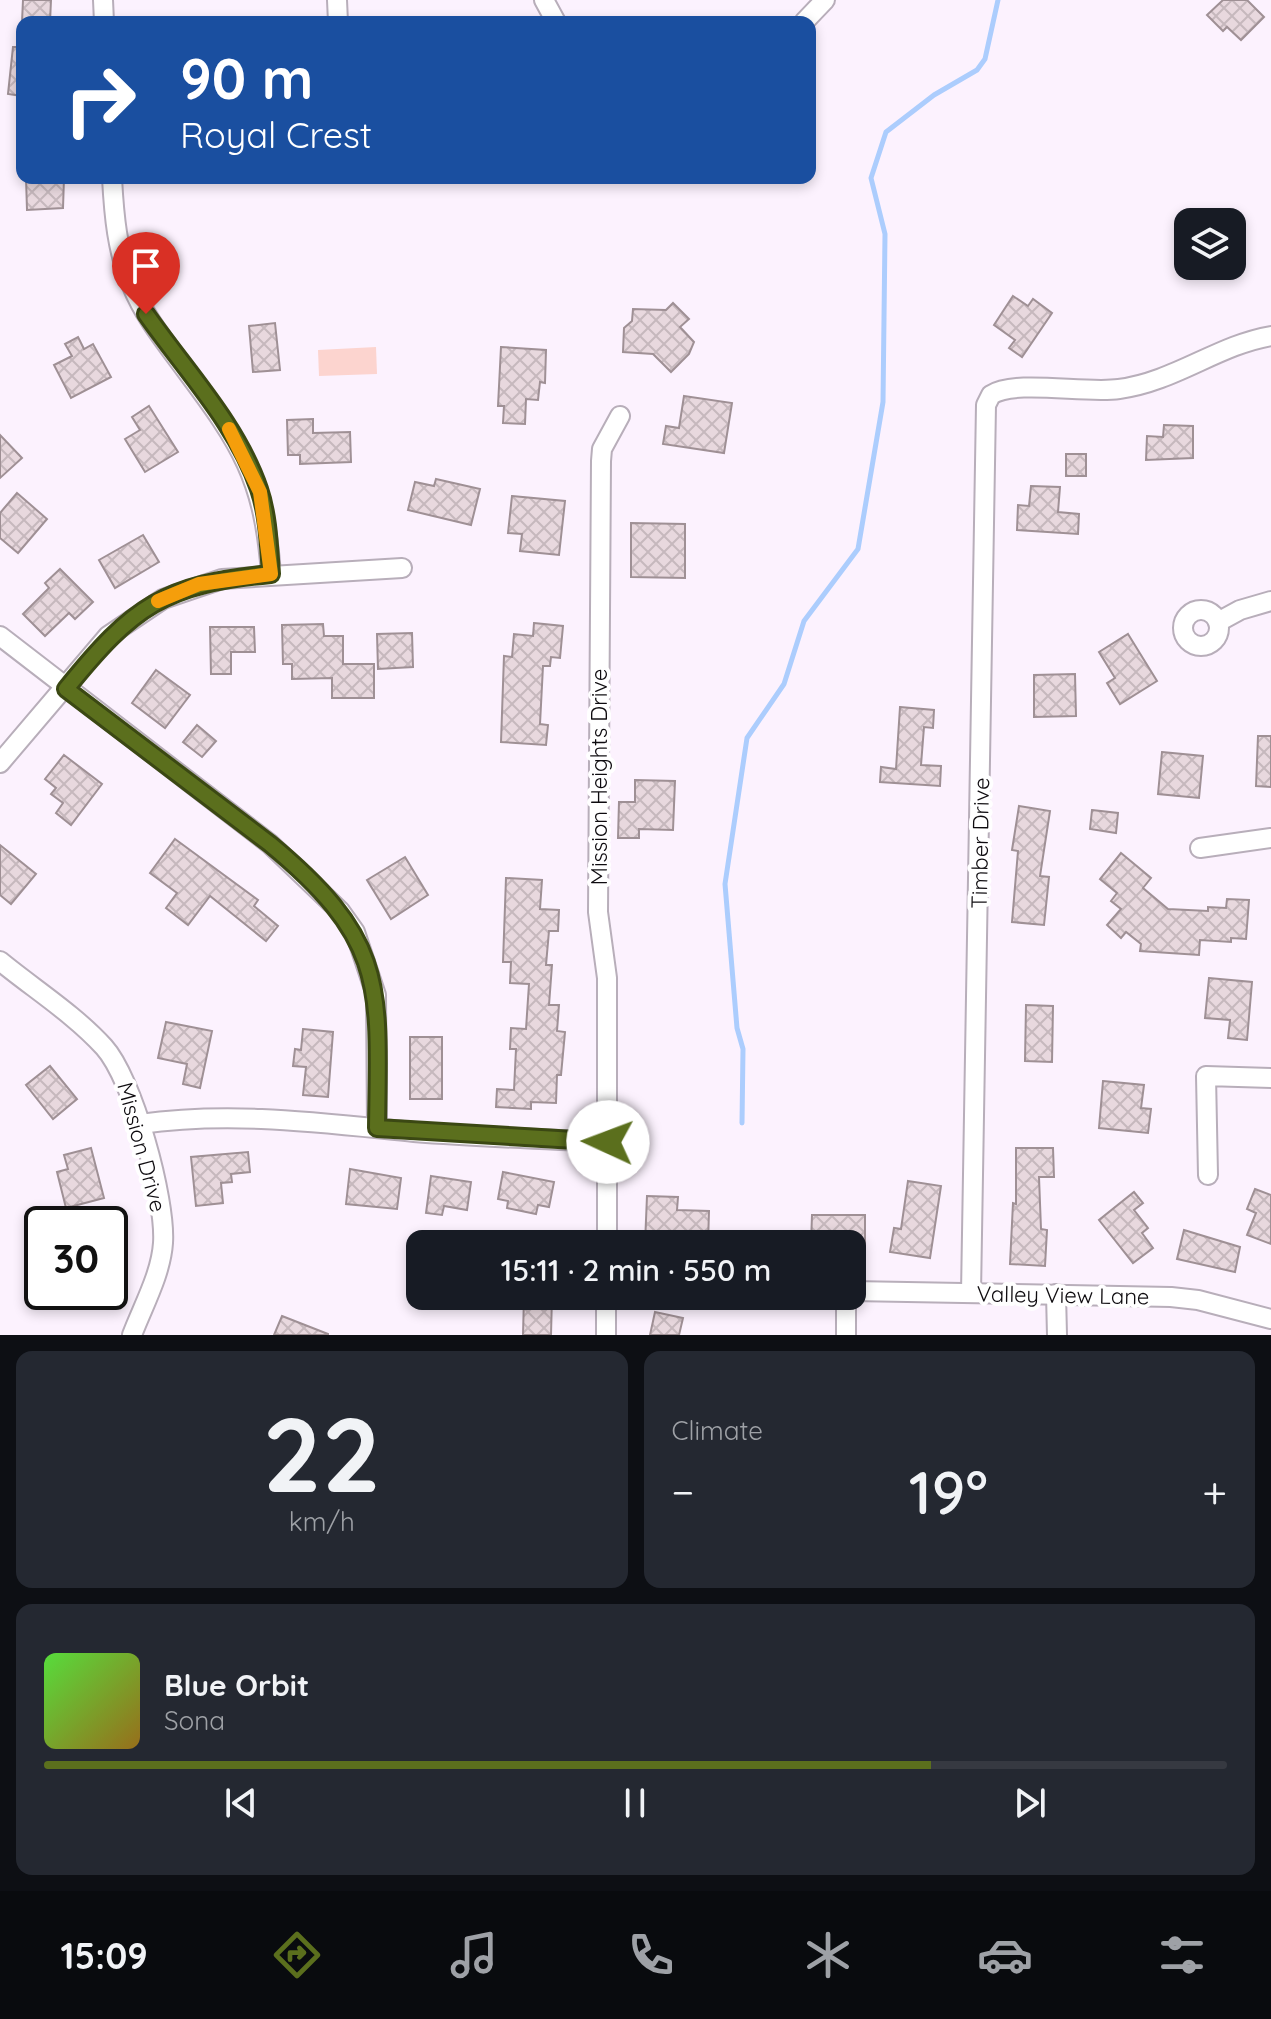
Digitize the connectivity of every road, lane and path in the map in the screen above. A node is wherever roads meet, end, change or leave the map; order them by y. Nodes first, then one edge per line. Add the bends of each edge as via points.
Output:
1 (825, 0) edge
2 (810, 16) edge
3 (112, 184) edge
4 (1271, 336) edge
5 (620, 416) dead end
6 (402, 568) dead end
7 (271, 574) junction
8 (1271, 601) edge
9 (1218, 622) dead end
10 (0, 636) edge
11 (66, 689) junction
12 (0, 763) edge
13 (1271, 838) edge
14 (1200, 848) dead end
15 (0, 961) edge
16 (1271, 1078) edge
17 (140, 1124) junction
18 (377, 1128) junction
19 (608, 1142) junction
20 (1208, 1175) dead end
21 (607, 1230) edge
22 (866, 1291) edge
23 (971, 1293) junction
24 (1056, 1294) junction
25 (606, 1310) edge
26 (846, 1310) edge
27 (1271, 1319) edge
28 (133, 1335) edge
29 (606, 1335) edge
30 (846, 1335) edge
31 (1057, 1335) edge

1 - 2 street
3 - 7 street via 115,224 132,286 251,469 265,518
4 - 23 street, Timber Drive via 1142,385 1072,391 1013,386 991,395 984,421
5 - 19 street, Mission Heights Drive via 601,461 598,912 607,978
6 - 7 street
7 - 11 street via 222,579 163,599 108,636
8 - 9 street
10 - 11 street
11 - 12 street
11 - 18 street via 299,868 355,932 376,995
13 - 14 street
15 - 17 street, Mission Drive via 104,1047 125,1076
16 - 20 street via 1206,1076
17 - 18 street via 245,1117
17 - 28 street, Mission Drive via 159,1198 163,1244
18 - 19 street
19 - 21 street, Mission Heights Drive
22 - 23 street, Valley View Lane
23 - 24 street, Valley View Lane
24 - 27 street, Valley View Lane via 1198,1300
24 - 31 street
25 - 29 street
26 - 30 street

